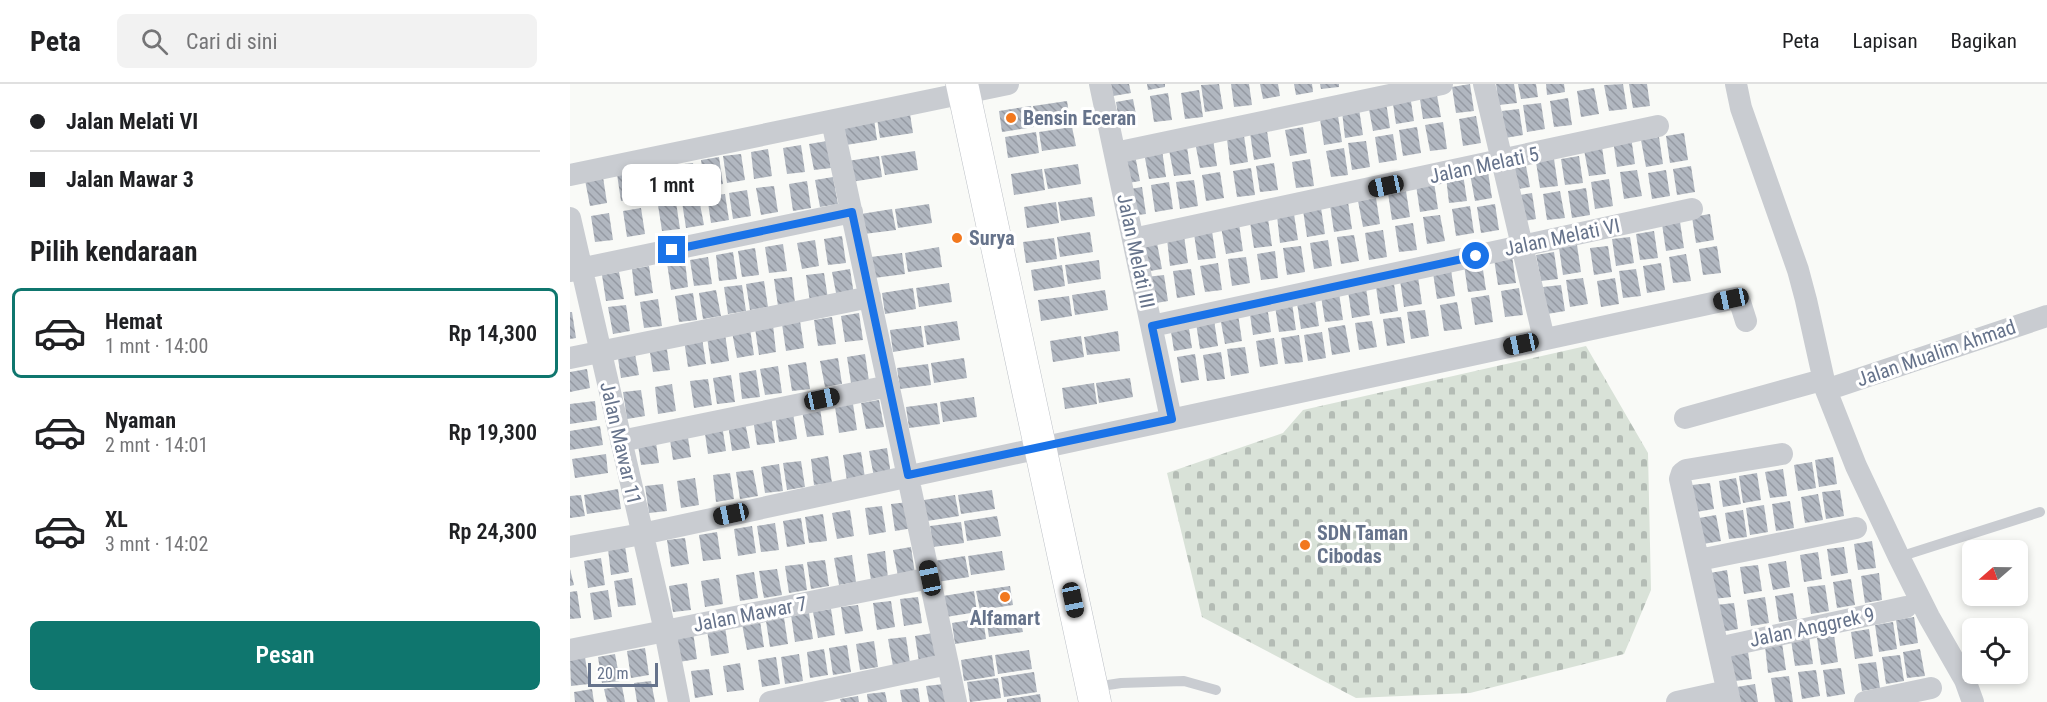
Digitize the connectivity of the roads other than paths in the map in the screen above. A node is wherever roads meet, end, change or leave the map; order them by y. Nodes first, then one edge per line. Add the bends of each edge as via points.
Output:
1 (1008, 84) edge
2 (1100, 84) edge
3 (1442, 84) edge
4 (1484, 84) edge
5 (1736, 84) edge
6 (963, 89) edge
7 (832, 121) junction
8 (1658, 126) dead end
9 (1115, 153) junction
10 (1501, 161) junction
11 (570, 175) edge
12 (1692, 209) dead end
13 (852, 212) junction
14 (570, 218) edge
15 (1133, 239) junction
16 (1523, 246) junction
17 (576, 270) edge
18 (870, 297) junction
19 (2047, 316) edge
20 (1746, 321) dead end
21 (1152, 326) junction
22 (1545, 339) junction
23 (600, 352) junction
24 (570, 358) edge
25 (1824, 385) junction
26 (889, 386) junction
27 (1685, 418) dead end
28 (1172, 419) junction
29 (621, 441) junction
30 (1040, 447) junction
31 (1782, 454) dead end
32 (908, 475) junction
33 (2040, 512) dead end
34 (1856, 528) dead end
35 (642, 534) junction
36 (570, 547) edge
37 (1899, 557) junction
38 (1699, 560) junction
39 (930, 578) junction
40 (1906, 607) dead end
41 (665, 631) junction
42 (1718, 648) junction
43 (570, 650) edge
44 (948, 664) junction
45 (1931, 688) dead end
46 (1216, 690) dead end
47 (1093, 695) edge
48 (1728, 697) edge
49 (679, 702) edge
50 (771, 702) edge
51 (956, 702) edge
52 (1677, 702) edge
53 (1865, 702) edge
54 (1973, 702) edge

1 - 6 street
2 - 9 street, Jalan Melati III
3 - 9 street
4 - 10 street
5 - 25 street via 1798,270
6 - 7 street
6 - 30 street
7 - 11 street
7 - 13 street
8 - 10 street, Jalan Melati 5
9 - 15 street, Jalan Melati III
10 - 15 street, Jalan Melati 5
10 - 16 street
12 - 16 street, Jalan Melati VI
13 - 17 street
13 - 18 street
14 - 17 street, Jalan Mawar 11
15 - 21 street, Jalan Melati III
16 - 21 street, Jalan Melati VI
16 - 22 street
17 - 23 street, Jalan Mawar 11
18 - 23 street
18 - 26 street
19 - 25 street, Jalan Mualim Ahmad
20 - 22 street via 1736,298
21 - 28 street, Jalan Melati III
22 - 28 street
23 - 24 street
23 - 29 street, Jalan Mawar 11
25 - 27 street, Jalan Mualim Ahmad
25 - 37 street via 1856,466
26 - 29 street
26 - 32 street
28 - 30 street
29 - 35 street, Jalan Mawar 11
30 - 32 street
30 - 47 street
31 - 38 street via 1682,473 1680,479
32 - 35 street
32 - 39 street
33 - 37 lane
34 - 38 street
35 - 36 street
35 - 41 street, Jalan Mawar 11
37 - 54 street
38 - 42 street
39 - 41 street, Jalan Mawar 7
39 - 44 street
40 - 42 street, Jalan Anggrek 9
41 - 43 street, Jalan Mawar 7
41 - 49 street, Jalan Mawar 11
42 - 48 street
44 - 50 street
44 - 51 street
45 - 53 street
46 - 47 lane via 1184,681 1121,683
48 - 52 street

